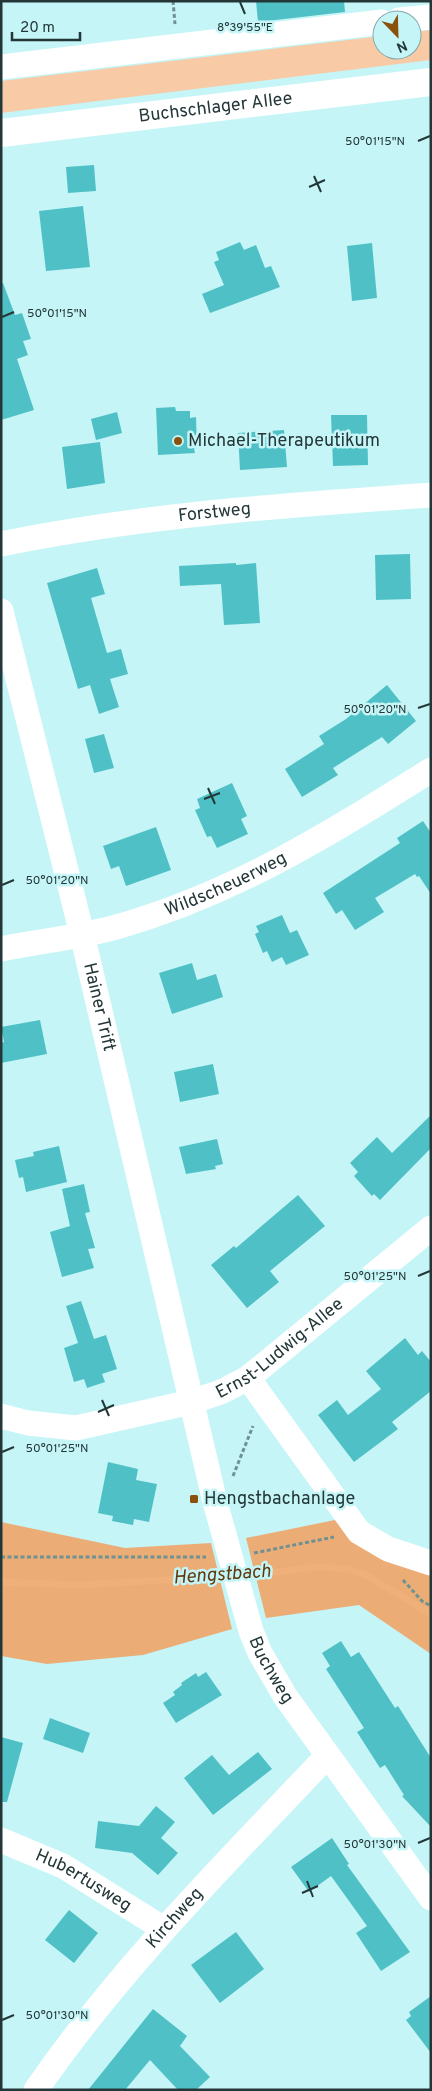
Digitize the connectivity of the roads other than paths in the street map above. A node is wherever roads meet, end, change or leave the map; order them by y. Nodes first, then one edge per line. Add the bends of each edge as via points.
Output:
1 (372, 23) edge
2 (1, 67) edge
3 (431, 82) edge
4 (1, 133) edge
5 (431, 495) edge
6 (1, 544) edge
7 (1, 611) edge
8 (431, 770) edge
9 (82, 934) junction
10 (1, 949) edge
11 (431, 1228) edge
12 (248, 1378) junction
13 (191, 1402) junction
14 (1, 1416) edge
15 (431, 1563) edge
16 (328, 1756) junction
17 (1, 1840) edge
18 (431, 1898) edge
19 (164, 1929) junction
20 (36, 2090) edge

1 - 2 street
3 - 4 main road, Buchschlager Allee
5 - 6 street, Forstweg via 304,504 114,524
7 - 9 street, Hainer Trift
8 - 9 street, Wildscheuerweg via 300,851 237,883 119,926
9 - 10 street, Wildscheuerweg
9 - 13 street, Hainer Trift
11 - 12 street, Ernst-Ludwig-Allee
12 - 13 street, Ernst-Ludwig-Allee
12 - 15 street via 359,1532 388,1549
13 - 14 street, Ernst-Ludwig-Allee via 76,1428 28,1424
13 - 16 street, Buchweg via 240,1595 260,1653 285,1696
16 - 18 street, Buchweg
16 - 19 street, Kirchweg
17 - 19 street, Hubertusweg via 64,1866
19 - 20 street, Kirchweg via 99,2006

